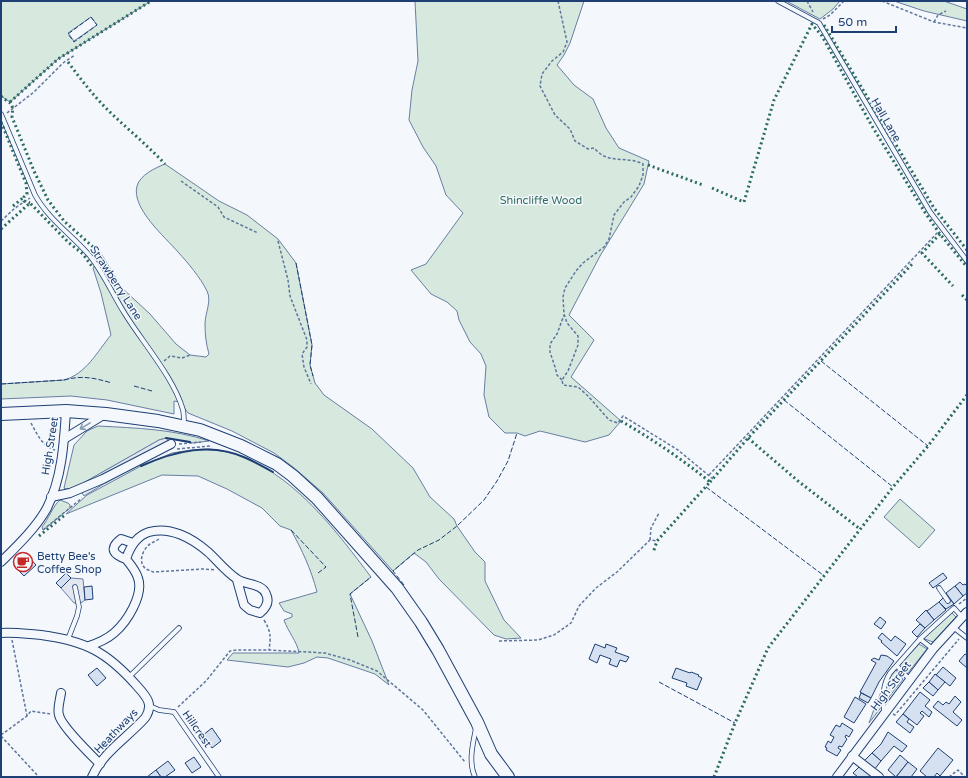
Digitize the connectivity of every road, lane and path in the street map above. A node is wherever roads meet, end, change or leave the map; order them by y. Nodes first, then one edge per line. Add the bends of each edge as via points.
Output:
1 (558, 1) edge
2 (778, 1) edge
3 (844, 1) edge
4 (882, 1) edge
5 (946, 12) dead end
6 (934, 22) junction
7 (818, 23) junction
8 (967, 28) edge
9 (75, 55) dead end
10 (2, 115) edge
11 (180, 181) dead end
12 (35, 195) junction
13 (1, 221) edge
14 (942, 228) junction
15 (258, 232) dead end
16 (278, 241) dead end
17 (967, 261) edge
18 (564, 314) junction
19 (190, 355) dead end
20 (160, 365) junction
21 (562, 380) junction
22 (311, 384) dead end
23 (66, 411) junction
24 (1, 414) edge
25 (106, 414) junction
26 (25, 423) dead end
27 (184, 426) junction
28 (64, 439) junction
29 (214, 441) junction
30 (173, 447) junction
31 (62, 451) junction
32 (709, 475) junction
33 (713, 479) dead end
34 (84, 496) dead end
35 (51, 497) junction
36 (659, 513) dead end
37 (166, 530) junction
38 (28, 533) junction
39 (650, 540) junction
40 (657, 540) dead end
41 (133, 543) junction
42 (126, 559) junction
43 (1, 562) edge
44 (222, 566) junction
45 (238, 580) dead end
46 (75, 587) dead end
47 (939, 588) dead end
48 (967, 598) edge
49 (948, 600) dead end
50 (953, 607) junction
51 (964, 614) edge
52 (264, 620) dead end
53 (953, 627) junction
54 (179, 628) dead end
55 (10, 632) junction
56 (1, 633) edge
57 (965, 637) edge
58 (920, 638) junction
59 (68, 639) junction
60 (500, 641) dead end
61 (89, 646) junction
62 (933, 649) junction
63 (269, 650) junction
64 (897, 666) junction
65 (129, 677) junction
66 (910, 680) junction
67 (61, 693) dead end
68 (150, 706) junction
69 (174, 712) junction
70 (886, 712) junction
71 (27, 716) junction
72 (59, 716) junction
73 (477, 722) junction
74 (1, 736) edge
75 (852, 756) junction
76 (100, 764) junction
77 (472, 770) junction
78 (39, 777) edge
79 (92, 777) edge
80 (219, 777) edge
81 (475, 777) edge
82 (508, 777) edge
83 (837, 777) edge
84 (879, 777) edge
85 (950, 777) edge
86 (965, 777) edge

1 - 18 path via 568,42 563,52 542,74 540,86 554,115 570,129 574,141 588,150 594,148 607,157 636,160 643,164 639,186 614,215 610,239 583,263 565,288
2 - 7 lane
3 - 7 path
4 - 6 path
5 - 6 path via 938,14
6 - 8 path
7 - 14 lane, Hall Lane
9 - 10 path via 63,63 34,92
10 - 12 lane, Strawberry Lane
11 - 15 path via 218,208 224,217
12 - 13 path via 24,200
12 - 20 lane, Strawberry Lane via 53,220 91,258
14 - 17 lane, Hall Lane
14 - 32 path
16 - 22 path via 290,296 307,340 302,354
18 - 21 path via 557,334 550,344 557,375
18 - 21 path via 567,323 578,336 578,345 568,372
19 - 20 path via 182,358 170,356
20 - 27 lane, Strawberry Lane via 183,411
21 - 32 path via 563,385 578,387 609,420 618,423 623,416 678,450
23 - 24 main road
23 - 25 main road
23 - 28 street, High Street
25 - 27 main road
25 -> 28 street
26 - 31 path via 31,423 45,445 53,450
27 - 29 main road
28 - 31 street, High Street
29 - 30 path
29 - 30 path
29 - 73 main road via 241,446 277,464 317,498 401,594 421,622
30 - 35 street via 70,493
31 - 35 street, High Street via 60,469
32 - 33 path
34 - 38 path via 36,536
35 - 38 street, High Street via 46,509
36 - 39 path
37 - 41 street via 144,534
37 - 44 street via 190,539
37 - 44 path via 143,553 143,565 146,569 153,572 214,571
38 - 43 street, High Street
39 - 40 path
39 - 60 path via 596,588 579,606 571,623 554,635 538,640
41 - 42 street
41 - 42 street via 121,539 116,543 114,553
42 - 61 street via 138,579 136,602 126,620 114,633
44 - 45 street
46 - 59 lane via 79,606
47 - 49 lane
48 - 50 path
50 - 51 lane
50 - 58 lane
51 - 53 street, High Street
52 - 63 path via 270,630
53 - 57 lane
53 - 62 street, High Street
54 - 65 lane
55 - 56 street, Heathways
55 - 59 street, Heathways
55 - 71 path
57 - 70 path via 895,716
58 - 62 lane
58 - 64 lane
59 - 61 street, Heathways
61 - 65 street, Heathways via 103,654
62 - 66 street, High Street
63 - 69 path via 230,651 206,681
63 - 77 path via 325,653 376,671 423,710
64 - 66 lane
64 - 70 lane via 887,678 883,689
65 - 68 street, Heathways
66 - 70 street, High Street
67 - 72 street
68 - 69 lane, Hillcrest
68 - 76 street, Heathways via 145,718
69 - 80 lane, Hillcrest
70 - 75 street, High Street
71 - 72 path via 31,711
71 - 74 path
72 - 76 street via 68,730
73 - 77 lane via 472,746
73 - 82 main road via 491,754
74 - 78 path
75 - 83 street, High Street
75 - 84 street
76 - 79 street, Heathways
77 - 81 lane
85 - 86 path via 958,770

